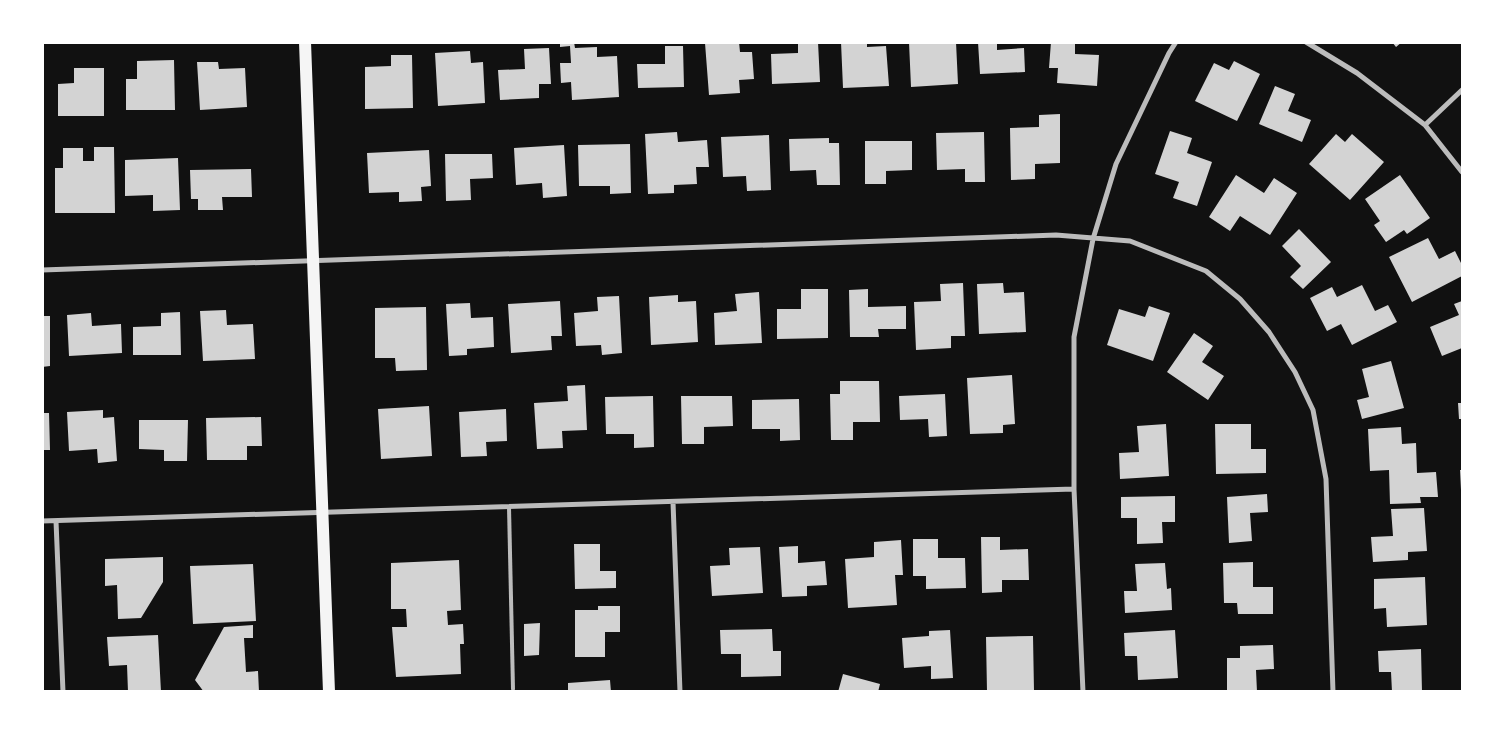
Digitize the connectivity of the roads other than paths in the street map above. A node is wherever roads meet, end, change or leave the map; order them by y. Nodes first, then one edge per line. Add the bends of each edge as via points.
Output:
1 (305, 42) edge
2 (1176, 42) edge
3 (1306, 42) edge
4 (1462, 90) edge
5 (1425, 126) junction
6 (1462, 172) edge
7 (1093, 239) junction
8 (313, 262) junction
9 (42, 270) edge
10 (1074, 489) junction
11 (673, 502) junction
12 (509, 507) junction
13 (322, 513) junction
14 (42, 521) edge
15 (56, 521) junction
16 (513, 689) dead end
17 (63, 692) edge
18 (329, 692) edge
19 (680, 692) edge
20 (1083, 692) edge
21 (1333, 692) edge

1 - 8 main road
2 - 7 street via 1116,164
3 - 5 street via 1357,73
4 - 5 street
5 - 6 street
7 - 8 street via 1056,235
7 - 10 street via 1074,337
7 - 21 street via 1130,241 1206,271 1240,299 1264,325 1296,372 1313,410 1326,479
8 - 9 street
8 - 13 main road
10 - 11 street
10 - 20 street
11 - 12 street
11 - 19 street
12 - 13 street
12 - 16 lane
13 - 15 street
13 - 18 main road
14 - 15 street
15 - 17 street

